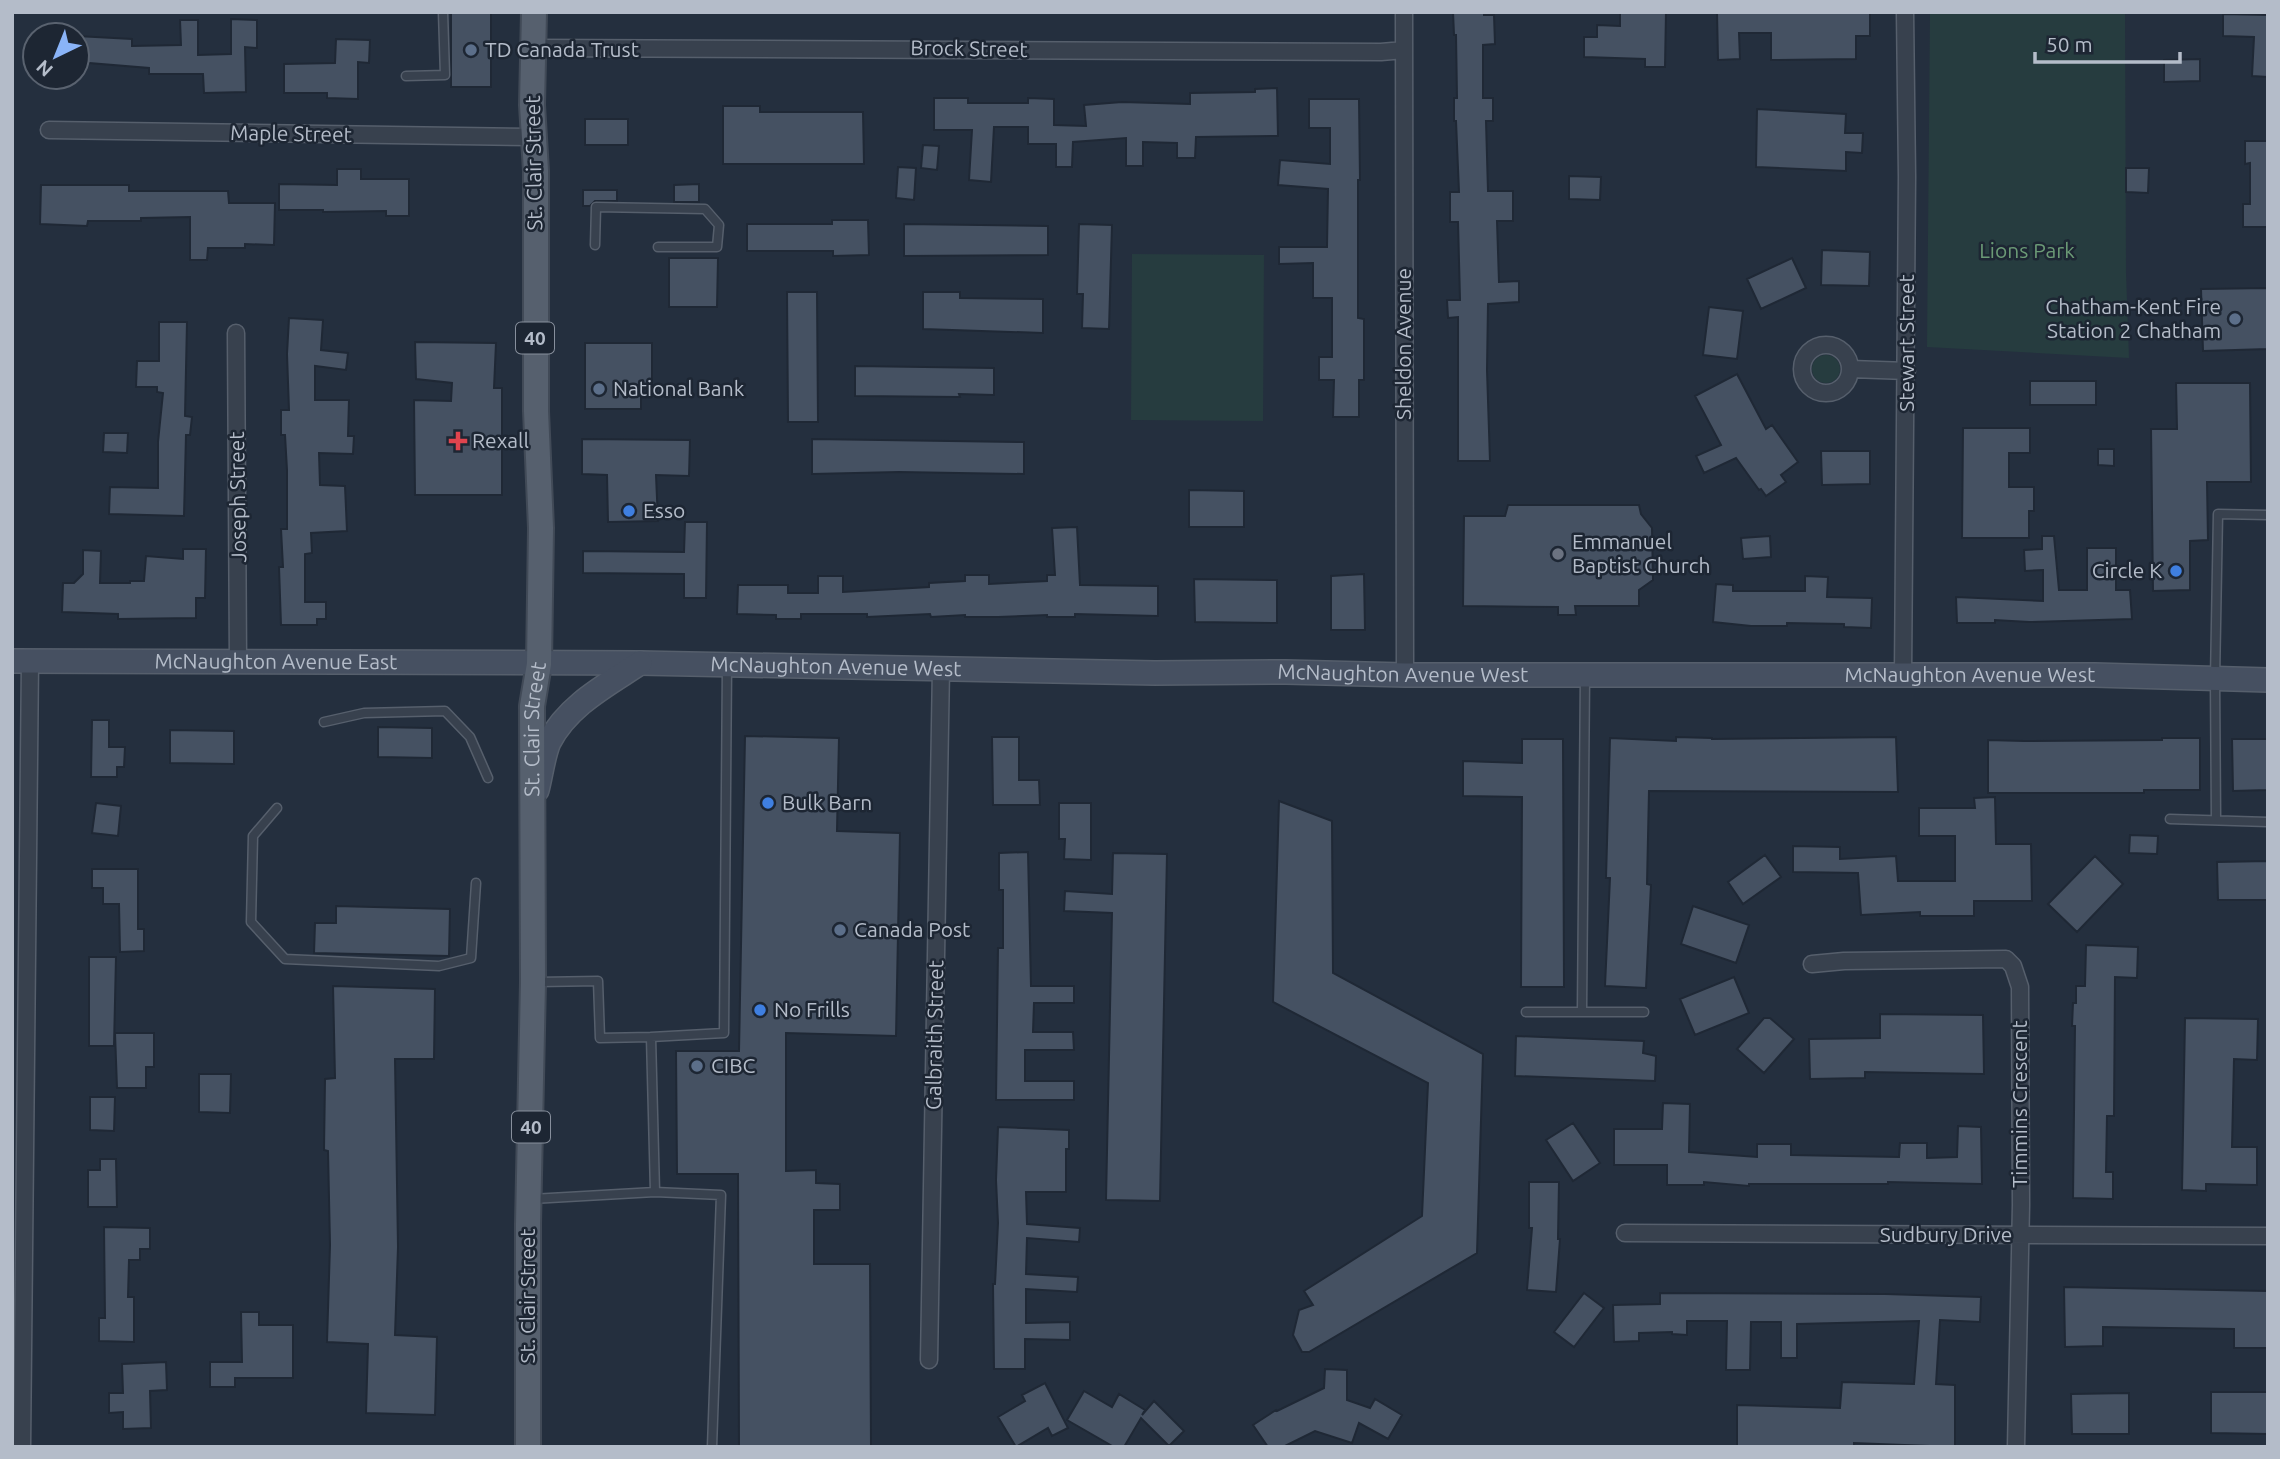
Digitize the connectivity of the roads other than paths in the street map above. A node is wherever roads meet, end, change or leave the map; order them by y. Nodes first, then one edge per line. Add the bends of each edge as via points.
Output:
1 (443, 12) edge
2 (534, 12) edge
3 (1404, 12) edge
4 (1905, 12) edge
5 (534, 48) junction
6 (1404, 50) junction
7 (405, 76) dead end
8 (49, 130) dead end
9 (533, 137) junction
10 (595, 245) dead end
11 (658, 247) dead end
12 (236, 333) dead end
13 (1850, 369) dead end
14 (1907, 371) junction
15 (2268, 515) edge
16 (21, 661) edge
17 (238, 661) junction
18 (640, 663) junction
19 (539, 664) junction
20 (727, 665) junction
21 (941, 668) junction
22 (1585, 674) junction
23 (1903, 674) junction
24 (1405, 675) junction
25 (2215, 679) junction
26 (2268, 680) edge
27 (324, 722) dead end
28 (488, 778) dead end
29 (533, 806) junction
30 (277, 807) dead end
31 (2171, 819) dead end
32 (2216, 820) junction
33 (2268, 822) edge
34 (476, 883) dead end
35 (1812, 964) dead end
36 (533, 982) junction
37 (1582, 1010) junction
38 (1526, 1012) dead end
39 (1644, 1012) dead end
40 (651, 1037) junction
41 (655, 1192) junction
42 (529, 1199) junction
43 (1625, 1233) dead end
44 (2020, 1235) junction
45 (2268, 1236) edge
46 (929, 1360) dead end
47 (22, 1447) edge
48 (528, 1447) edge
49 (712, 1447) edge
50 (2016, 1447) edge

1 - 7 lane via 445,75
2 - 5 main road, St. Clair Street / 40
3 - 6 street, Sheldon Avenue
4 - 14 street, Stewart Street
5 - 6 street, Brock Street
5 - 9 main road, St. Clair Street / 40
6 - 24 street, Sheldon Avenue
8 - 9 street, Maple Street
9 - 19 main road, St. Clair Street / 40 via 541,528
10 - 11 lane via 596,207 705,209 719,225 718,247
12 - 17 street, Joseph Street
13 - 14 street
14 - 23 street, Stewart Street
15 - 25 lane via 2218,514
16 - 17 main road, McNaughton Avenue East
16 - 47 street
17 - 19 main road, McNaughton Avenue East
18 - 19 main road, McNaughton Avenue West
18 - 20 main road, McNaughton Avenue West
18 - 29 main road via 565,717 549,743
19 - 29 main road, St. Clair Street / 40 via 532,706
20 - 21 main road, McNaughton Avenue West
20 - 40 lane via 724,1033
21 - 24 main road, McNaughton Avenue West
21 - 46 street, Galbraith Street
22 - 23 main road, McNaughton Avenue West
22 - 24 main road, McNaughton Avenue West
22 - 37 lane
23 - 25 main road, McNaughton Avenue West
25 - 26 main road, McNaughton Avenue West
25 - 32 lane
27 - 28 lane via 364,713 445,711 470,737
29 - 36 main road, St. Clair Street / 40
30 - 34 lane via 253,836 251,922 285,959 439,966 471,958
31 - 32 lane
32 - 33 lane
35 - 44 street, Timmins Crescent via 2006,959 2012,966 2020,987
36 - 40 lane via 598,981 600,1038
36 - 42 main road, St. Clair Street / 40
37 - 38 lane
37 - 39 lane
40 - 41 lane
41 - 42 lane
41 - 49 lane via 721,1195
42 - 48 main road, St. Clair Street / 40
43 - 44 street, Sudbury Drive
44 - 45 street, Sudbury Drive
44 - 50 street, Timmins Crescent

